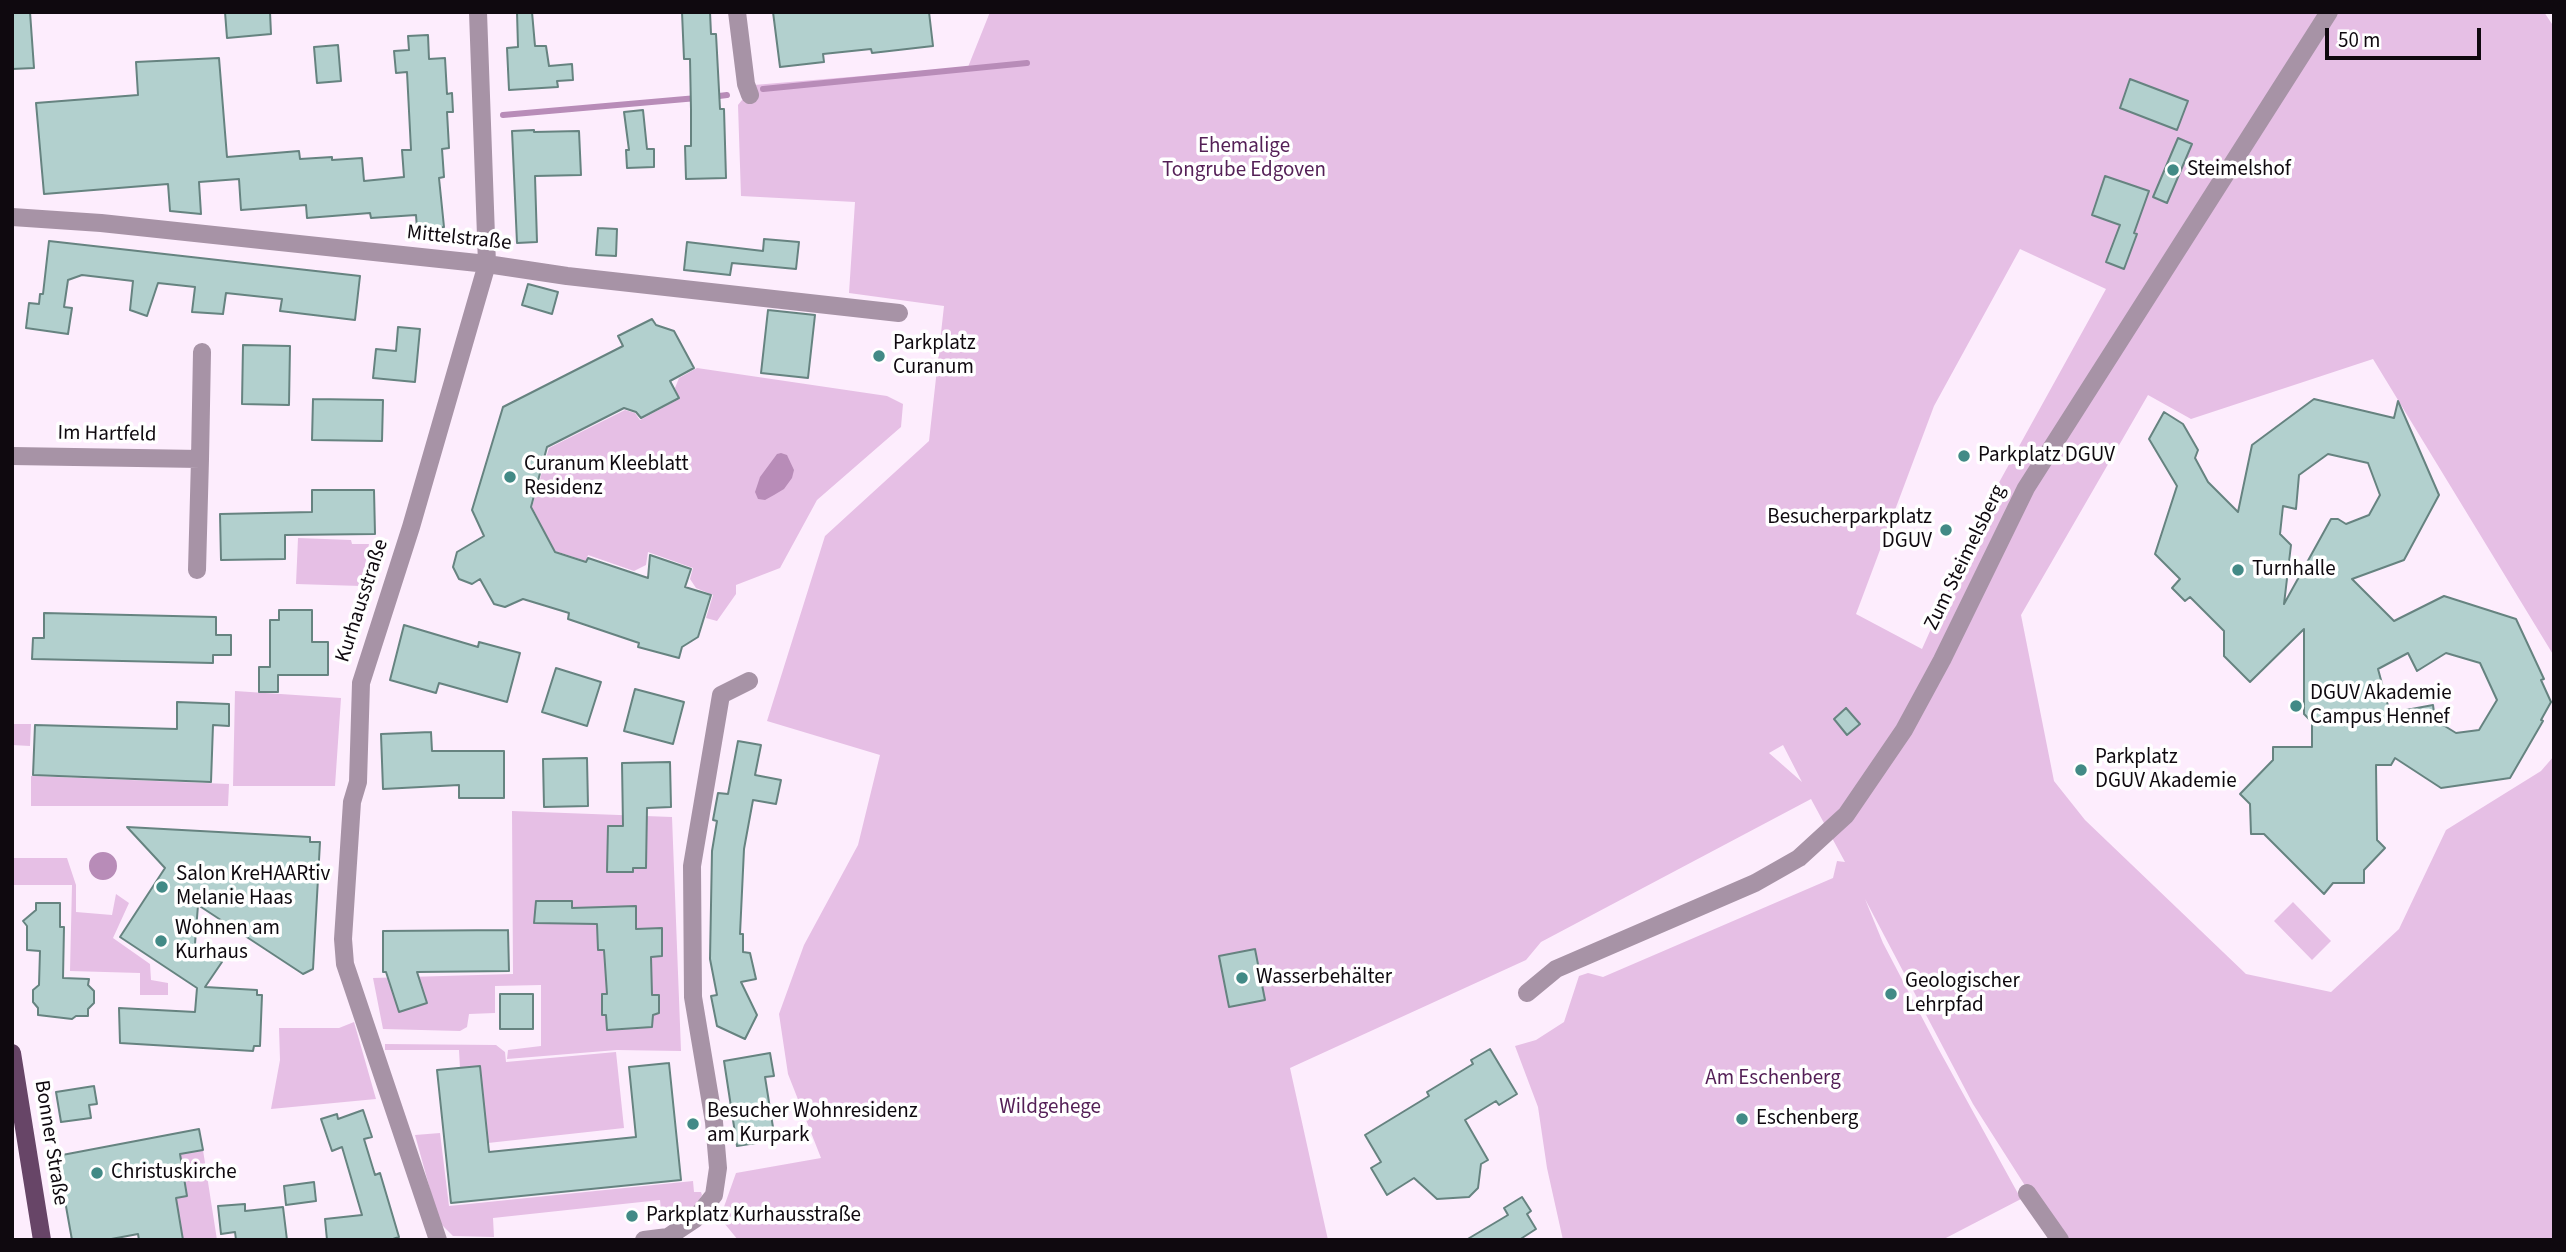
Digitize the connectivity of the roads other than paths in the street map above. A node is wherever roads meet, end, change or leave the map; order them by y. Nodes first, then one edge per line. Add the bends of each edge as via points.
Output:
1 (478, 12) edge
2 (737, 12) edge
3 (2329, 12) edge
4 (748, 89) dead end
5 (12, 217) edge
6 (487, 264) junction
7 (899, 313) dead end
8 (202, 352) dead end
9 (12, 456) edge
10 (200, 459) junction
11 (197, 570) dead end
12 (749, 681) dead end
13 (1527, 993) dead end
14 (12, 1053) edge
15 (2027, 1193) dead end
16 (42, 1240) edge
17 (438, 1240) edge
18 (643, 1240) edge
19 (2060, 1240) edge

1 - 6 street, Kurhausstraße
2 - 4 street
3 - 13 street, Zum Steimelsberg via 2026,488 1904,730 1846,815 1799,858 1777,871 1556,969
5 - 6 street, Mittelstraße
6 - 7 street, Mittelstraße
6 - 17 street, Kurhausstraße via 361,683 358,782 352,802 343,939 345,964
8 - 10 street
9 - 10 street, Im Hartfeld
10 - 11 street
12 - 18 street via 721,695 692,866 693,997 714,1122 718,1168 714,1195 695,1219 668,1237
14 - 16 main road, Bonner Straße
15 - 19 street

